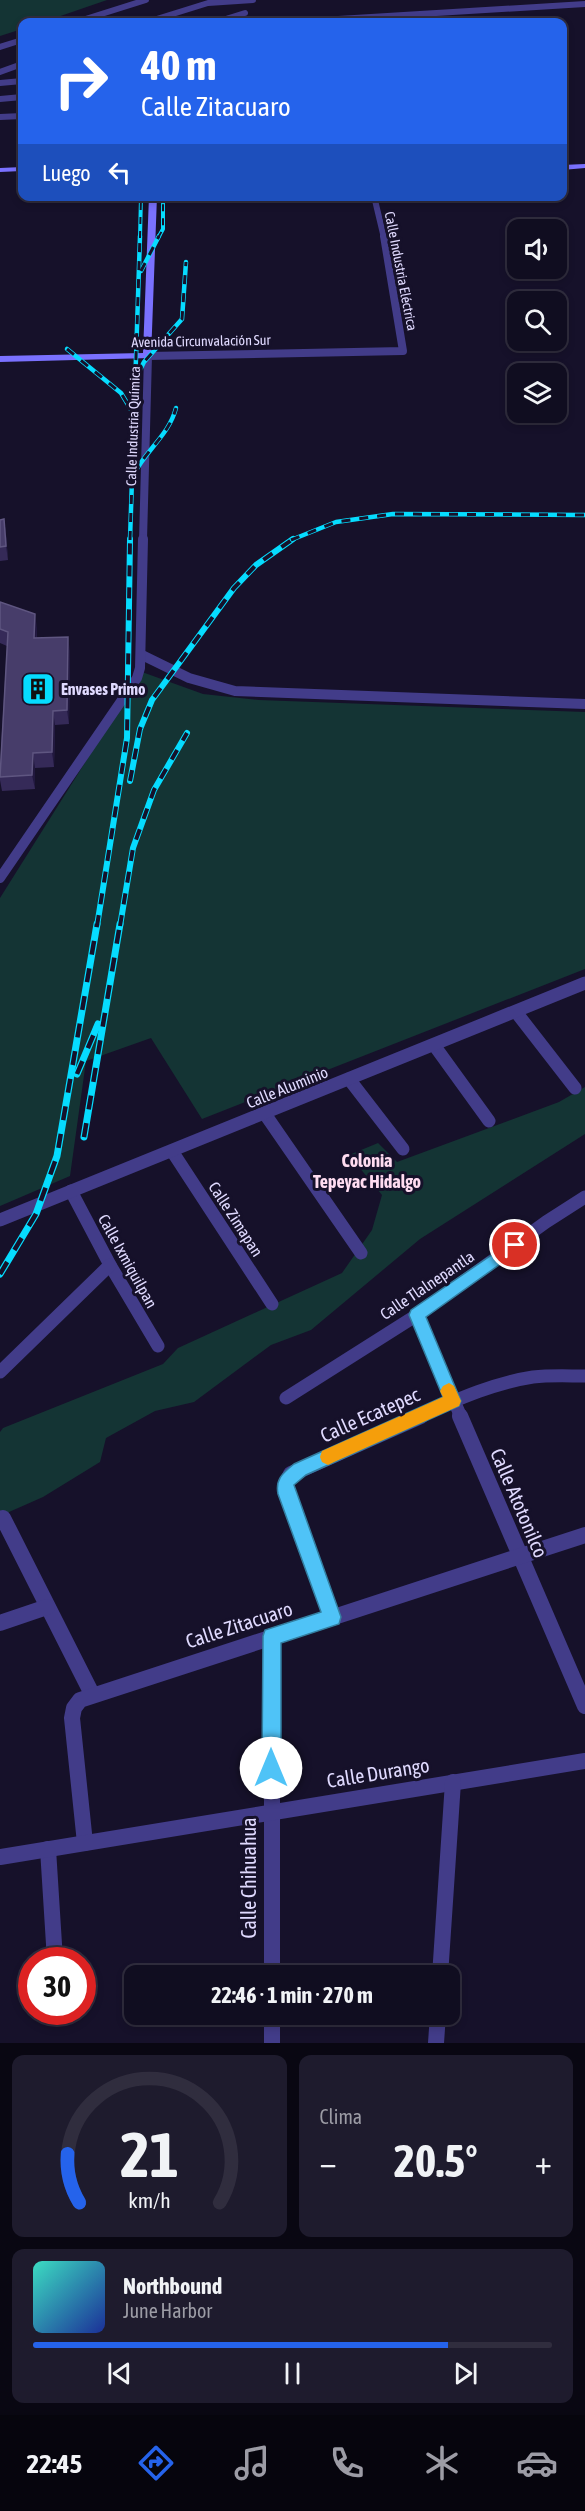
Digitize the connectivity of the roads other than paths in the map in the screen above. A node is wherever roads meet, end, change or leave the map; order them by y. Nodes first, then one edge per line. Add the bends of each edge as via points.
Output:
1 (146, 0) edge
2 (253, 0) edge
3 (585, 4) edge
4 (245, 13) dead end
5 (89, 18) edge
6 (160, 18) edge
7 (229, 18) edge
8 (356, 18) edge
9 (18, 41) edge
10 (0, 47) edge
11 (18, 65) edge
12 (0, 72) edge
13 (18, 81) edge
14 (0, 83) edge
15 (18, 97) edge
16 (0, 99) edge
17 (18, 116) edge
18 (0, 117) edge
19 (585, 166) edge
20 (567, 168) edge
21 (18, 169) edge
22 (0, 170) edge
23 (153, 201) edge
24 (375, 201) edge
25 (403, 351) joint
26 (148, 356) junction
27 (0, 359) edge
28 (142, 655) junction
29 (585, 704) edge
30 (0, 878) edge
31 (585, 983) edge
32 (516, 1012) junction
33 (434, 1045) junction
34 (349, 1079) junction
35 (575, 1088) dead end
36 (265, 1114) junction
37 (489, 1120) dead end
38 (403, 1149) dead end
39 (172, 1151) junction
40 (71, 1191) junction
41 (585, 1197) edge
42 (0, 1220) edge
43 (361, 1253) dead end
44 (110, 1265) junction
45 (272, 1304) dead end
46 (417, 1315) junction
47 (158, 1346) dead end
48 (0, 1372) edge
49 (585, 1376) edge
50 (286, 1398) dead end
51 (453, 1401) junction
52 (3, 1518) dead end
53 (585, 1535) edge
54 (520, 1557) junction
55 (47, 1607) junction
56 (332, 1617) junction
57 (0, 1623) edge
58 (272, 1636) junction
59 (92, 1694) junction
60 (585, 1706) edge
61 (585, 1761) edge
62 (453, 1782) junction
63 (271, 1811) junction
64 (85, 1844) junction
65 (48, 1849) junction
66 (0, 1857) edge
67 (54, 1947) edge
68 (272, 1965) edge
69 (441, 1965) edge
70 (272, 2025) edge
71 (437, 2025) edge
72 (272, 2043) edge
73 (436, 2043) edge

1 - 5 street
2 - 6 street via 212,2
3 - 8 street
4 - 7 street
9 - 10 street
11 - 12 street
13 - 14 street
15 - 16 street
17 - 18 street
19 - 20 street
21 - 22 street
23 - 26 street, Calle Industria Química
24 - 25 street, Calle Industria Eléctrica
25 - 26 street, Avenida Circunvalación Sur
26 - 27 street, Avenida Circunvalación Sur
26 - 28 street, Calle Industria Química
28 - 29 street via 189,678 235,691
28 - 30 street, Calle Industria Química via 137,678 128,694
31 - 32 street, Calle Aluminio
32 - 33 street, Calle Aluminio
32 - 35 street
33 - 34 street, Calle Aluminio
33 - 37 street
34 - 36 street, Calle Aluminio
34 - 38 street
36 - 39 street, Calle Aluminio
36 - 43 street
39 - 40 street, Calle Aluminio
39 - 45 street, Calle Zimapan
40 - 42 street, Calle Aluminio
40 - 44 street, Calle Ixmiquilpan
41 - 46 street, Calle Tlalnepantla
44 - 47 street, Calle Ixmiquilpan
44 - 48 street
46 - 50 street, Calle Tlalnepantla
46 - 51 street, Calle Atotonilco
49 - 51 street, Calle Ecatepec via 520,1379
51 - 54 street, Calle Atotonilco
51 - 56 street, Calle Ecatepec via 291,1474 285,1486
52 - 55 street
53 - 54 street, Calle Zitacuaro
54 - 56 street, Calle Zitacuaro
54 - 60 street, Calle Atotonilco
55 - 57 street
55 - 59 street
56 - 58 street, Calle Zitacuaro
58 - 59 street, Calle Zitacuaro
58 - 63 street, Calle Chihuahua
59 - 64 street, Calle Zitacuaro via 80,1700 72,1713
61 - 62 street, Calle Durango
62 - 63 street, Calle Durango
62 - 69 street
63 - 64 street, Calle Durango
63 - 68 street, Calle Chihuahua
64 - 65 street, Calle Durango
65 - 66 street, Calle Durango
65 - 67 street
70 - 72 street
71 - 73 street

